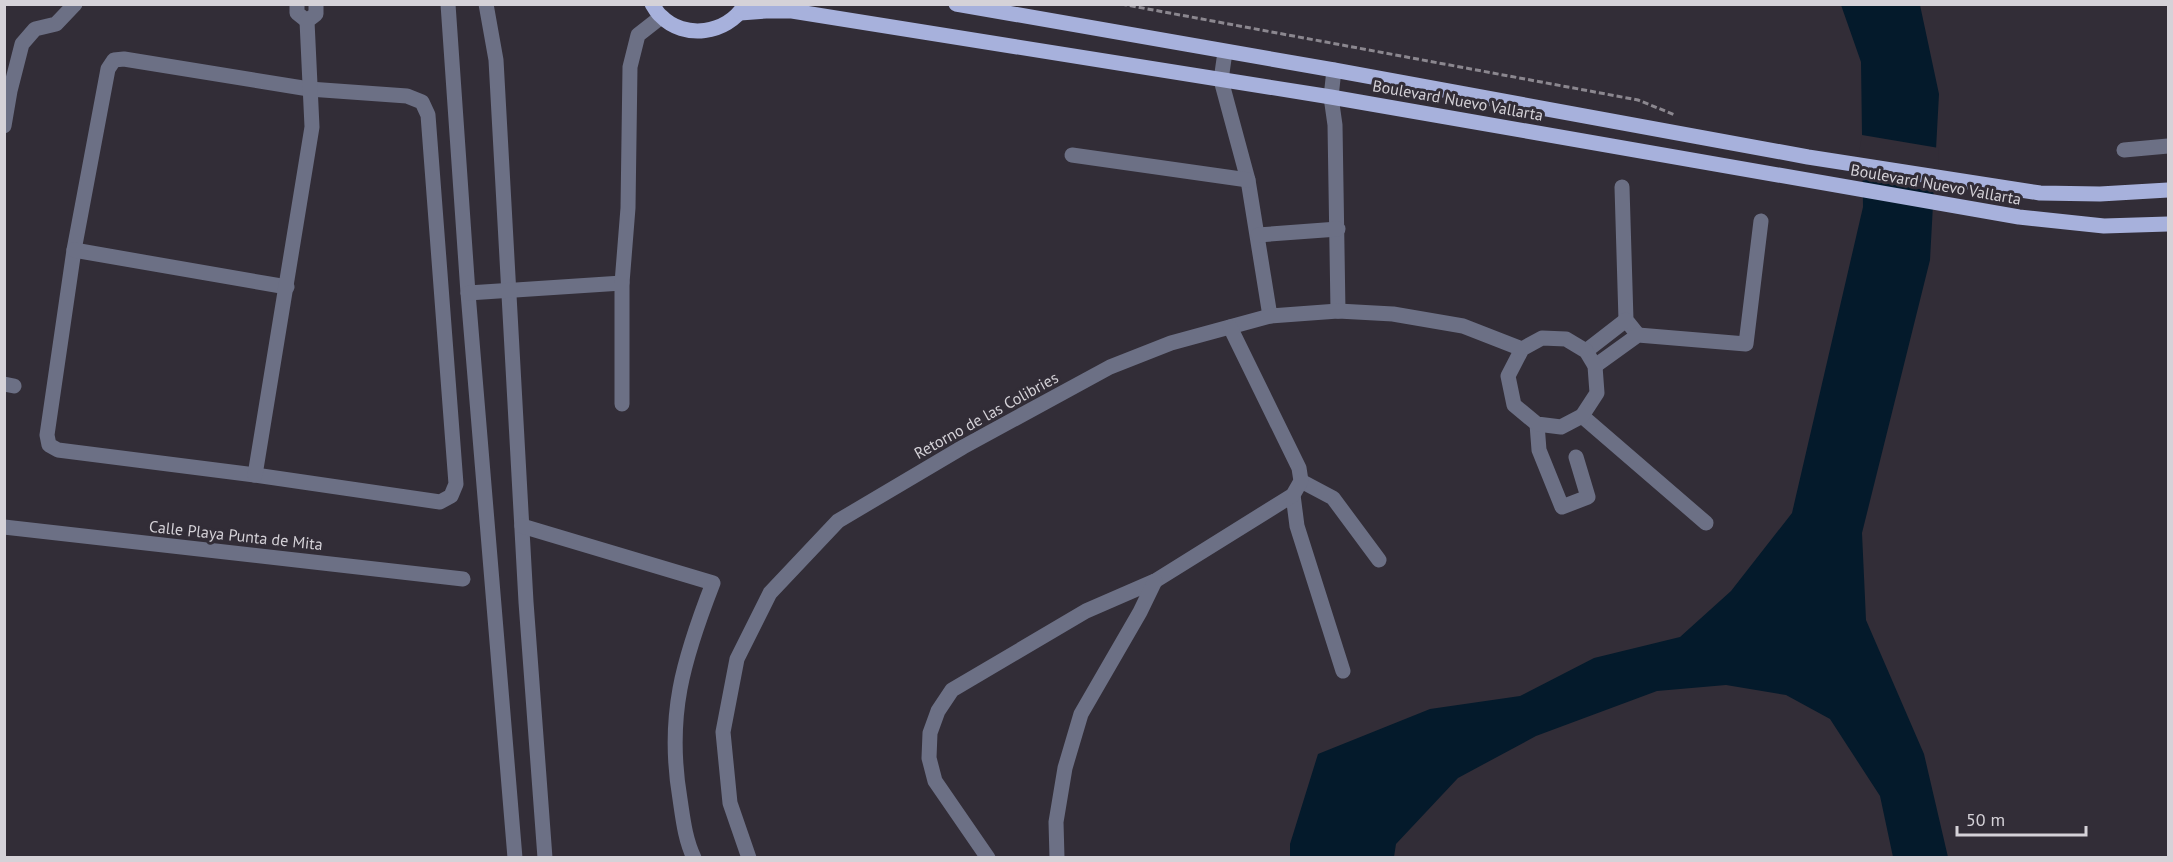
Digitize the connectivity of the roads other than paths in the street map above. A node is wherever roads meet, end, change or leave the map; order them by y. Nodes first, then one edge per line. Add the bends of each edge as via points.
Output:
1 (297, 4) edge
2 (316, 4) edge
3 (448, 4) edge
4 (486, 4) edge
5 (956, 4) edge
6 (70, 7) edge
7 (743, 9) edge
8 (656, 11) edge
9 (308, 21) junction
10 (1225, 52) junction
11 (1334, 70) junction
12 (1221, 80) junction
13 (309, 89) junction
14 (7, 91) edge
15 (1331, 97) junction
16 (4, 126) edge
17 (2169, 146) edge
18 (2124, 150) dead end
19 (1072, 155) dead end
20 (1248, 180) junction
21 (1622, 187) dead end
22 (2169, 190) edge
23 (1761, 221) dead end
24 (2169, 224) edge
25 (1338, 229) junction
26 (1258, 235) junction
27 (74, 250) junction
28 (622, 283) junction
29 (287, 287) junction
30 (508, 291) junction
31 (468, 293) junction
32 (1338, 311) junction
33 (1270, 316) junction
34 (1626, 320) junction
35 (1230, 327) junction
36 (1638, 335) junction
37 (1522, 349) junction
38 (1586, 351) junction
39 (1595, 366) junction
40 (622, 404) dead end
41 (1582, 416) junction
42 (1537, 424) junction
43 (1576, 457) dead end
44 (255, 475) junction
45 (1297, 488) junction
46 (1706, 523) dead end
47 (522, 526) junction
48 (4, 527) edge
49 (1379, 560) dead end
50 (463, 579) dead end
51 (1155, 581) junction
52 (1343, 671) dead end
53 (515, 858) edge
54 (545, 858) edge
55 (694, 858) edge
56 (749, 858) edge
57 (988, 858) edge
58 (1057, 858) edge

1 - 9 street via 297,13
2 - 9 street via 316,14
3 - 31 street
4 - 30 street via 496,60
5 - 10 main road, Boulevard Nuevo Vallarta
6 - 14 street via 56,24 35,29 22,44
7 - 8 main road, Boulevard Nuevo Vallarta via 722,26 701,32 679,28
7 - 12 main road, Boulevard Nuevo Vallarta via 792,11
8 - 28 street via 638,35 630,67 628,208
9 - 13 street
10 - 11 main road, Boulevard Nuevo Vallarta
10 - 12 street
11 - 15 street
11 - 22 main road, Boulevard Nuevo Vallarta via 1808,157 2040,193
12 - 15 main road, Boulevard Nuevo Vallarta
12 - 20 street
13 - 27 street via 114,60 108,69
13 - 29 street via 312,128
13 - 44 street via 407,96 422,102 428,115 456,484 451,496 440,502
14 - 16 street
15 - 24 main road, Boulevard Nuevo Vallarta via 2019,217 2104,226
15 - 25 street
17 - 18 street
19 - 20 street
20 - 26 street
21 - 34 street
23 - 36 street via 1746,344
25 - 26 street
25 - 32 street
26 - 33 street
27 - 29 street
27 - 44 street via 47,435 49,445 58,450
28 - 30 street
28 - 40 street
29 - 44 street
30 - 31 street
30 - 47 street
31 - 53 street
32 - 33 street, Retorno de las Colibries
32 - 37 street, Retorno de las Colibries via 1393,314 1463,326
33 - 35 street, Retorno de las Colibries
34 - 36 street
34 - 38 street
35 - 45 street via 1299,468
35 - 56 street, Retorno de las Colibries via 1171,343 1110,367 963,447 838,521 770,593 737,659 723,732 730,803
36 - 39 street
37 - 38 street via 1542,338 1566,339
37 - 42 street via 1508,375 1514,405
38 - 39 street
39 - 41 street via 1597,393
41 - 42 street via 1561,426
41 - 46 street
42 - 43 street via 1539,450 1562,507 1588,497
45 - 49 street via 1333,498
45 - 51 street
45 - 52 street via 1297,526
47 - 54 street
47 - 55 street via 713,583 688,651 678,693 674,738 685,834
48 - 50 street, Calle Playa Punta de Mita
51 - 57 street via 1086,611 952,690 938,711 930,733 928,758 935,781
51 - 58 street via 1081,714 1061,790 1056,822

